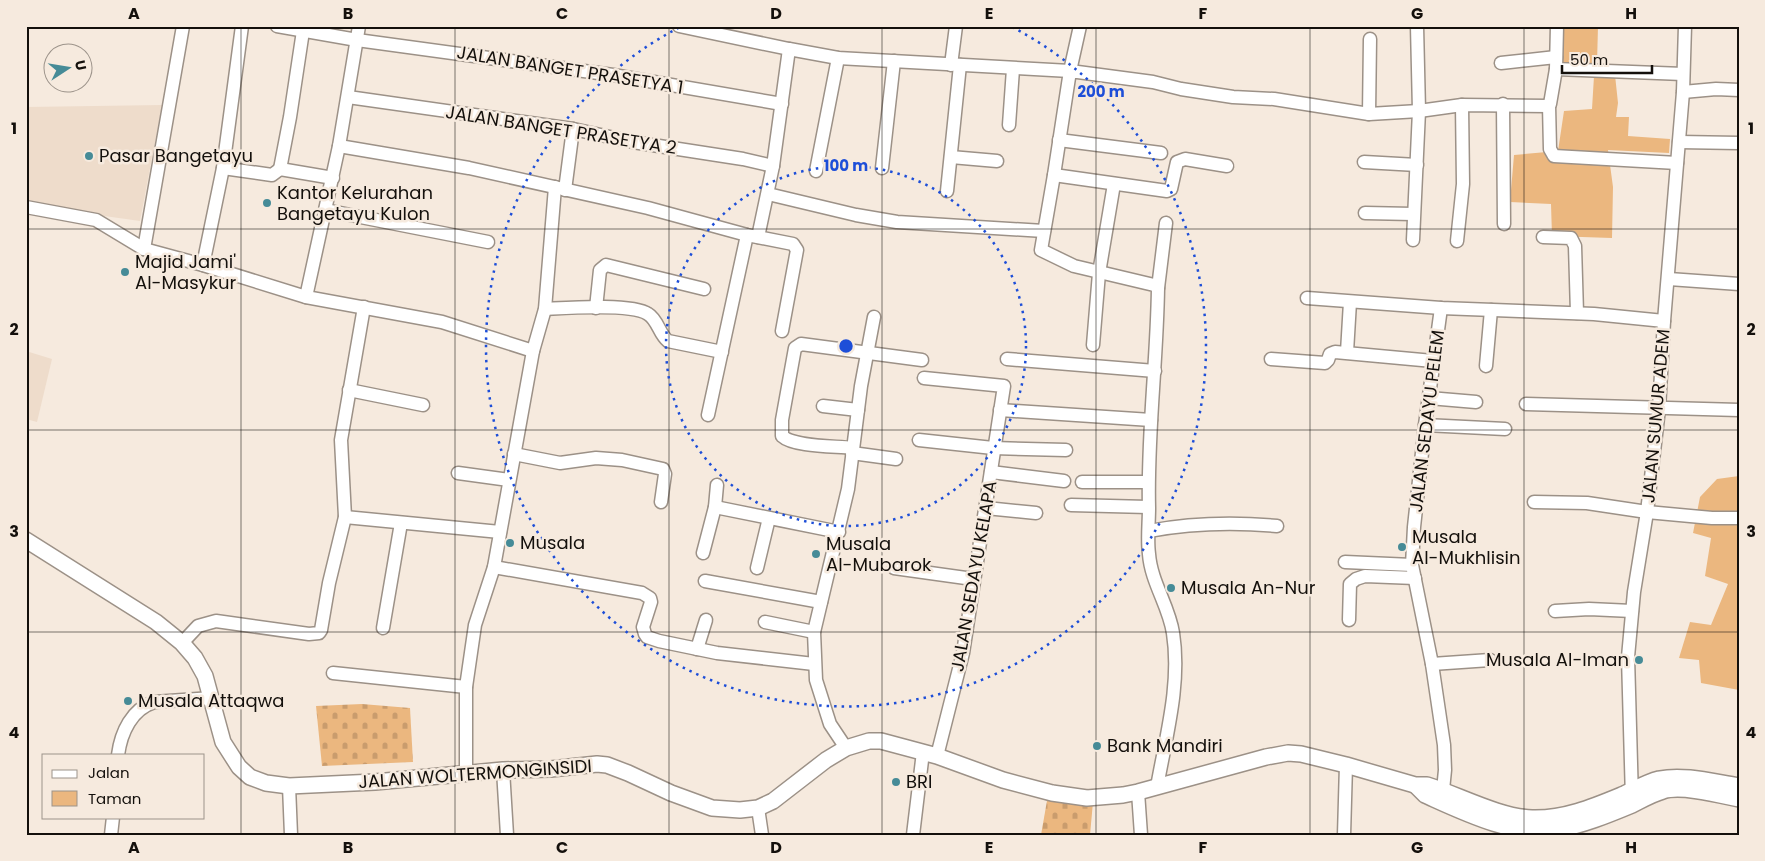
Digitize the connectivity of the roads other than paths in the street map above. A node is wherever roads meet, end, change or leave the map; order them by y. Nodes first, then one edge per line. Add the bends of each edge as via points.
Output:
1 (183, 26) edge
2 (242, 26) edge
3 (277, 26) edge
4 (359, 26) edge
5 (679, 26) edge
6 (956, 26) edge
7 (1080, 26) edge
8 (1418, 26) edge
9 (1557, 26) edge
10 (1684, 26) edge
11 (303, 31) junction
12 (1370, 39) dead end
13 (357, 40) junction
14 (789, 50) junction
15 (838, 58) junction
16 (894, 61) junction
17 (1501, 63) dead end
18 (1556, 63) junction
19 (955, 65) junction
20 (1013, 69) junction
21 (1070, 71) junction
22 (1684, 74) junction
23 (1739, 90) edge
24 (1683, 92) junction
25 (348, 97) junction
26 (782, 104) junction
27 (1503, 104) junction
28 (1462, 105) junction
29 (1549, 105) junction
30 (1419, 111) junction
31 (1369, 114) junction
32 (1009, 125) dead end
33 (573, 129) junction
34 (1059, 140) junction
35 (1679, 142) junction
36 (1739, 143) edge
37 (340, 146) junction
38 (1160, 153) dead end
39 (951, 157) junction
40 (997, 161) dead end
41 (1364, 162) dead end
42 (1677, 163) junction
43 (1417, 164) junction
44 (773, 166) junction
45 (1227, 166) dead end
46 (223, 168) junction
47 (882, 168) dead end
48 (280, 169) junction
49 (816, 171) dead end
50 (1054, 175) junction
51 (332, 178) junction
52 (1114, 184) junction
53 (560, 188) junction
54 (947, 191) dead end
55 (768, 194) junction
56 (26, 207) edge
57 (325, 210) junction
58 (1365, 213) dead end
59 (1413, 214) junction
60 (1166, 223) dead end
61 (1504, 224) dead end
62 (1041, 231) junction
63 (753, 236) junction
64 (1543, 236) dead end
65 (1413, 240) dead end
66 (488, 242) dead end
67 (1456, 242) dead end
68 (144, 249) junction
69 (203, 265) junction
70 (1099, 273) junction
71 (1669, 279) junction
72 (1739, 284) edge
73 (1158, 288) junction
74 (704, 289) dead end
75 (306, 297) junction
76 (1307, 298) dead end
77 (1350, 302) junction
78 (364, 307) junction
79 (596, 308) junction
80 (1441, 308) junction
81 (545, 309) junction
82 (1491, 310) junction
83 (1576, 313) junction
84 (874, 317) dead end
85 (1664, 321) junction
86 (782, 331) dead end
87 (1093, 345) dead end
88 (533, 351) junction
89 (722, 352) junction
90 (868, 352) junction
91 (1347, 352) junction
92 (1008, 359) dead end
93 (922, 360) dead end
94 (1271, 360) dead end
95 (1433, 361) junction
96 (1486, 366) dead end
97 (1155, 371) junction
98 (924, 378) dead end
99 (349, 390) junction
100 (1429, 398) junction
101 (1476, 402) dead end
102 (1526, 404) dead end
103 (423, 405) dead end
104 (823, 406) dead end
105 (1659, 409) junction
106 (858, 410) junction
107 (1000, 410) junction
108 (1739, 410) edge
109 (708, 415) dead end
110 (1151, 420) junction
111 (1425, 425) junction
112 (1505, 429) dead end
113 (919, 440) dead end
114 (994, 448) junction
115 (852, 450) junction
116 (1066, 450) dead end
117 (514, 454) junction
118 (896, 459) dead end
119 (991, 472) junction
120 (458, 473) dead end
121 (509, 480) junction
122 (1064, 481) dead end
123 (1082, 482) dead end
124 (1147, 482) junction
125 (717, 485) dead end
126 (661, 502) dead end
127 (1534, 502) dead end
128 (1071, 505) dead end
129 (715, 507) junction
130 (1148, 507) junction
131 (986, 508) junction
132 (1647, 512) junction
133 (1036, 513) dead end
134 (345, 517) junction
135 (769, 518) junction
136 (1739, 518) edge
137 (401, 523) junction
138 (1277, 526) dead end
139 (1149, 531) junction
140 (500, 532) junction
141 (839, 532) junction
142 (26, 540) edge
143 (703, 553) dead end
144 (1345, 562) dead end
145 (1412, 566) junction
146 (494, 567) junction
147 (757, 568) dead end
148 (894, 568) dead end
149 (1415, 578) junction
150 (973, 579) junction
151 (705, 581) dead end
152 (821, 602) junction
153 (1555, 611) dead end
154 (1632, 611) junction
155 (706, 620) dead end
156 (1349, 620) dead end
157 (765, 622) dead end
158 (383, 628) dead end
159 (814, 632) junction
160 (182, 643) junction
161 (697, 649) junction
162 (1490, 660) dead end
163 (814, 664) junction
164 (1432, 664) junction
165 (333, 673) dead end
166 (466, 687) junction
167 (212, 698) junction
168 (846, 748) junction
169 (118, 754) edge
170 (930, 754) junction
171 (1346, 765) junction
172 (503, 770) junction
173 (466, 774) junction
174 (289, 786) junction
175 (1739, 786) edge
176 (1157, 787) junction
177 (1138, 792) junction
178 (1440, 795) junction
179 (1632, 797) junction
180 (1739, 799) edge
181 (758, 808) junction
182 (1497, 817) junction
183 (113, 818) edge
184 (1554, 824) junction
185 (1517, 832) edge
186 (111, 835) edge
187 (291, 835) edge
188 (507, 835) edge
189 (762, 835) edge
190 (913, 835) edge
191 (1141, 835) edge
192 (1344, 835) edge

1 - 68 street
2 - 46 street
3 - 11 street, JALAN BANGET PRASETYA 1
4 - 13 street
5 - 14 street
6 - 19 street
7 - 21 street
8 - 30 street
9 - 18 street
10 - 22 street, JALAN SUMUR ADEM
11 - 13 street, JALAN BANGET PRASETYA 1
11 - 48 street
12 - 31 street
13 - 25 street
13 - 26 street, JALAN BANGET PRASETYA 1 via 613,75
14 - 15 street
14 - 26 street
15 - 16 street
15 - 49 street
16 - 19 street
16 - 47 street
17 - 18 street
18 - 22 street
18 - 29 street
19 - 20 street
19 - 39 street
20 - 21 street
20 - 32 street
21 - 31 street
21 - 34 street
22 - 24 street, JALAN SUMUR ADEM
23 - 24 street
24 - 35 street, JALAN SUMUR ADEM
25 - 33 street, JALAN BANGET PRASETYA 2
25 - 37 street
26 - 44 street
27 - 28 street
27 - 29 street
27 - 61 street
28 - 30 street
28 - 67 street via 1463,184
29 - 42 street via 1550,149 1554,156
30 - 31 street
30 - 43 street
33 - 44 street, JALAN BANGET PRASETYA 2
33 - 53 street
34 - 38 street
34 - 50 street
35 - 36 street
35 - 42 street, JALAN SUMUR ADEM
37 - 51 street
37 - 53 street via 469,168
39 - 40 street
39 - 54 street
41 - 43 street
42 - 71 street, JALAN SUMUR ADEM
43 - 59 street
44 - 55 street
45 - 52 street via 1181,160 1177,162 1171,189 1167,191
46 - 48 street via 272,175
46 - 69 street
48 - 51 street
50 - 52 street
50 - 62 street
51 - 57 street
52 - 70 street
53 - 63 street
53 - 81 street
55 - 62 street via 897,222
55 - 63 street
56 - 68 street via 96,220
57 - 66 street
57 - 75 street
58 - 59 street
59 - 65 street
60 - 73 street
62 - 70 street via 1041,250 1074,266
63 - 86 street via 793,244 797,250
63 - 89 street
64 - 83 street via 1571,238 1575,246
68 - 69 street
69 - 75 street
70 - 73 street
70 - 87 street
71 - 72 street
71 - 85 street, JALAN SUMUR ADEM
73 - 97 street
74 - 79 street via 606,264 600,270
75 - 78 street
76 - 77 street
77 - 80 street
77 - 91 street
78 - 88 street via 442,322
78 - 99 street
79 - 81 street
79 - 89 street via 628,308 646,312 668,341
80 - 82 street
80 - 95 street, JALAN SEDAYU PELEM
81 - 88 street
82 - 83 street
82 - 96 street
83 - 85 street
84 - 90 street
85 - 105 street, JALAN SUMUR ADEM
88 - 117 street
89 - 109 street
90 - 93 street
90 - 106 street
90 - 115 street via 798,345 784,407 781,431 785,439
91 - 94 street via 1332,353 1325,363
91 - 95 street
92 - 97 street
95 - 100 street, JALAN SEDAYU PELEM
97 - 110 street
98 - 107 street, JALAN SEDAYU KELAPA via 1004,386
99 - 103 street
99 - 134 street via 341,440
100 - 101 street
100 - 111 street, JALAN SEDAYU PELEM
102 - 105 street
104 - 106 street
105 - 108 street
105 - 132 street, JALAN SUMUR ADEM
106 - 115 street
107 - 110 street
107 - 114 street, JALAN SEDAYU KELAPA
110 - 124 street
111 - 112 street
111 - 145 street, JALAN SEDAYU PELEM
113 - 114 street
114 - 116 street
114 - 119 street, JALAN SEDAYU KELAPA
115 - 118 street
115 - 141 street
117 - 121 street
117 - 126 street via 560,463 596,458 622,460 663,469
119 - 122 street
119 - 131 street, JALAN SEDAYU KELAPA
120 - 121 street
121 - 140 street
123 - 124 street
124 - 130 street
125 - 129 street
127 - 132 street via 1587,503
128 - 130 street
129 - 135 street
129 - 143 street
130 - 139 street
131 - 133 street
131 - 150 street, JALAN SEDAYU KELAPA
132 - 136 street
132 - 154 street, JALAN SUMUR ADEM
134 - 137 street
134 - 160 street via 319,633 216,621 198,626
135 - 141 street
135 - 147 street
137 - 140 street
137 - 158 street
138 - 139 street via 1204,523
139 - 176 street via 1150,562 1169,615 1176,654 1176,678
140 - 146 street
141 - 152 street
142 - 160 main road, JALAN WOLTERMONGINSIDI via 156,622
144 - 145 street
145 - 149 street, JALAN SEDAYU PELEM
146 - 161 street via 642,593 651,602 643,627 645,634 659,641
146 - 166 street via 475,625
148 - 150 street
149 - 156 street via 1365,576 1356,579 1350,584
149 - 164 street, JALAN SEDAYU PELEM
150 - 170 street, JALAN SEDAYU KELAPA via 963,653
151 - 152 street
152 - 159 street
153 - 154 street
154 - 179 street, JALAN SUMUR ADEM via 1628,656
155 - 161 street
157 - 159 street
159 - 163 street
160 - 167 main road, JALAN WOLTERMONGINSIDI via 205,676
161 - 163 street
162 - 164 street
163 - 168 street via 830,724
164 - 178 street, JALAN SEDAYU PELEM via 1444,745 1445,770
165 - 166 street
166 - 173 street
167 - 169 street via 146,704 128,722
167 - 174 main road, JALAN WOLTERMONGINSIDI via 219,732 239,767 250,777
168 - 170 main road, JALAN WOLTERMONGINSIDI via 881,741
168 - 181 main road, JALAN WOLTERMONGINSIDI via 773,801
170 - 177 main road, JALAN WOLTERMONGINSIDI via 1003,780 1052,793 1087,798
170 - 190 street, JALAN SEDAYU KELAPA
171 - 176 main road, JALAN WOLTERMONGINSIDI via 1288,753
171 - 178 main road, JALAN WOLTERMONGINSIDI via 1415,785 1425,795
171 - 192 street
172 - 173 main road, JALAN WOLTERMONGINSIDI
172 - 181 main road, JALAN WOLTERMONGINSIDI via 607,765 671,794 712,808
172 - 188 street
173 - 174 main road, JALAN WOLTERMONGINSIDI
174 - 187 street
175 - 179 main road, JALAN WOLTERMONGINSIDI via 1686,778 1659,779
176 - 177 main road, JALAN WOLTERMONGINSIDI
177 - 191 street
178 - 182 main road, JALAN WOLTERMONGINSIDI
179 - 180 main road, JALAN WOLTERMONGINSIDI via 1665,790 1704,792
179 - 184 main road, JALAN WOLTERMONGINSIDI via 1606,815
181 - 189 street
182 - 184 main road, JALAN WOLTERMONGINSIDI via 1518,817
182 - 185 main road, JALAN WOLTERMONGINSIDI
183 - 186 street
184 - 185 main road, JALAN WOLTERMONGINSIDI

